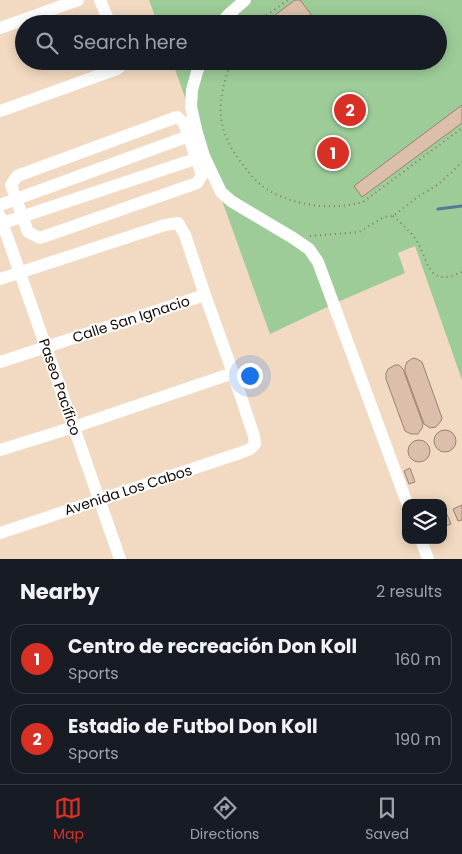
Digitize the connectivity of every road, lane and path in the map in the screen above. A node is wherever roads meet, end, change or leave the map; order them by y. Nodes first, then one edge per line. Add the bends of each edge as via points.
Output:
1 (78, 0) edge
2 (100, 0) edge
3 (245, 0) edge
4 (288, 0) edge
5 (36, 15) edge
6 (106, 15) edge
7 (228, 15) edge
8 (267, 15) edge
9 (15, 23) edge
10 (0, 28) edge
11 (114, 70) edge
12 (198, 70) edge
13 (228, 70) edge
14 (0, 111) edge
15 (462, 128) edge
16 (193, 134) junction
17 (200, 157) junction
18 (462, 162) edge
19 (15, 200) junction
20 (0, 205) edge
21 (393, 216) junction
22 (22, 217) junction
23 (1, 220) edge
24 (293, 238) junction
25 (20, 272) junction
26 (462, 272) edge
27 (0, 279) edge
28 (205, 295) junction
29 (46, 347) junction
30 (0, 362) edge
31 (233, 373) junction
32 (74, 427) junction
33 (0, 450) edge
34 (99, 499) junction
35 (406, 499) edge
36 (0, 533) edge
37 (422, 544) edge
38 (120, 559) edge
39 (428, 559) edge

1 - 5 street
2 - 6 street
3 - 7 street
4 - 8 path
9 - 10 street
11 - 14 street
12 - 16 street via 192,90
13 - 15 path via 221,97 225,137 257,181 269,191 292,201 325,206 363,202
16 - 17 street
16 - 19 street
16 - 19 street via 177,116 17,176 11,185
17 - 22 street
17 - 22 street via 202,175 197,183 40,238 28,232
17 - 24 street via 225,197
18 - 21 path via 436,186
19 - 20 street
19 - 22 street
21 - 24 path via 384,217 359,232
21 - 26 path via 411,233 436,275 445,278
22 - 23 street
23 - 25 street, Paseo Pacífico
24 - 35 street via 309,249 318,262
25 - 27 street
25 - 28 street via 178,223
25 - 29 street, Paseo Pacífico
28 - 29 street, Calle San Ignacio
28 - 31 street
29 - 30 street, Calle San Ignacio
29 - 32 street, Paseo Pacífico
31 - 32 street
31 - 34 street, Avenida Los Cabos via 254,436 255,444 250,449
32 - 33 street
32 - 34 street, Paseo Pacífico
34 - 36 street, Avenida Los Cabos
34 - 38 street, Paseo Pacífico
37 - 39 street

